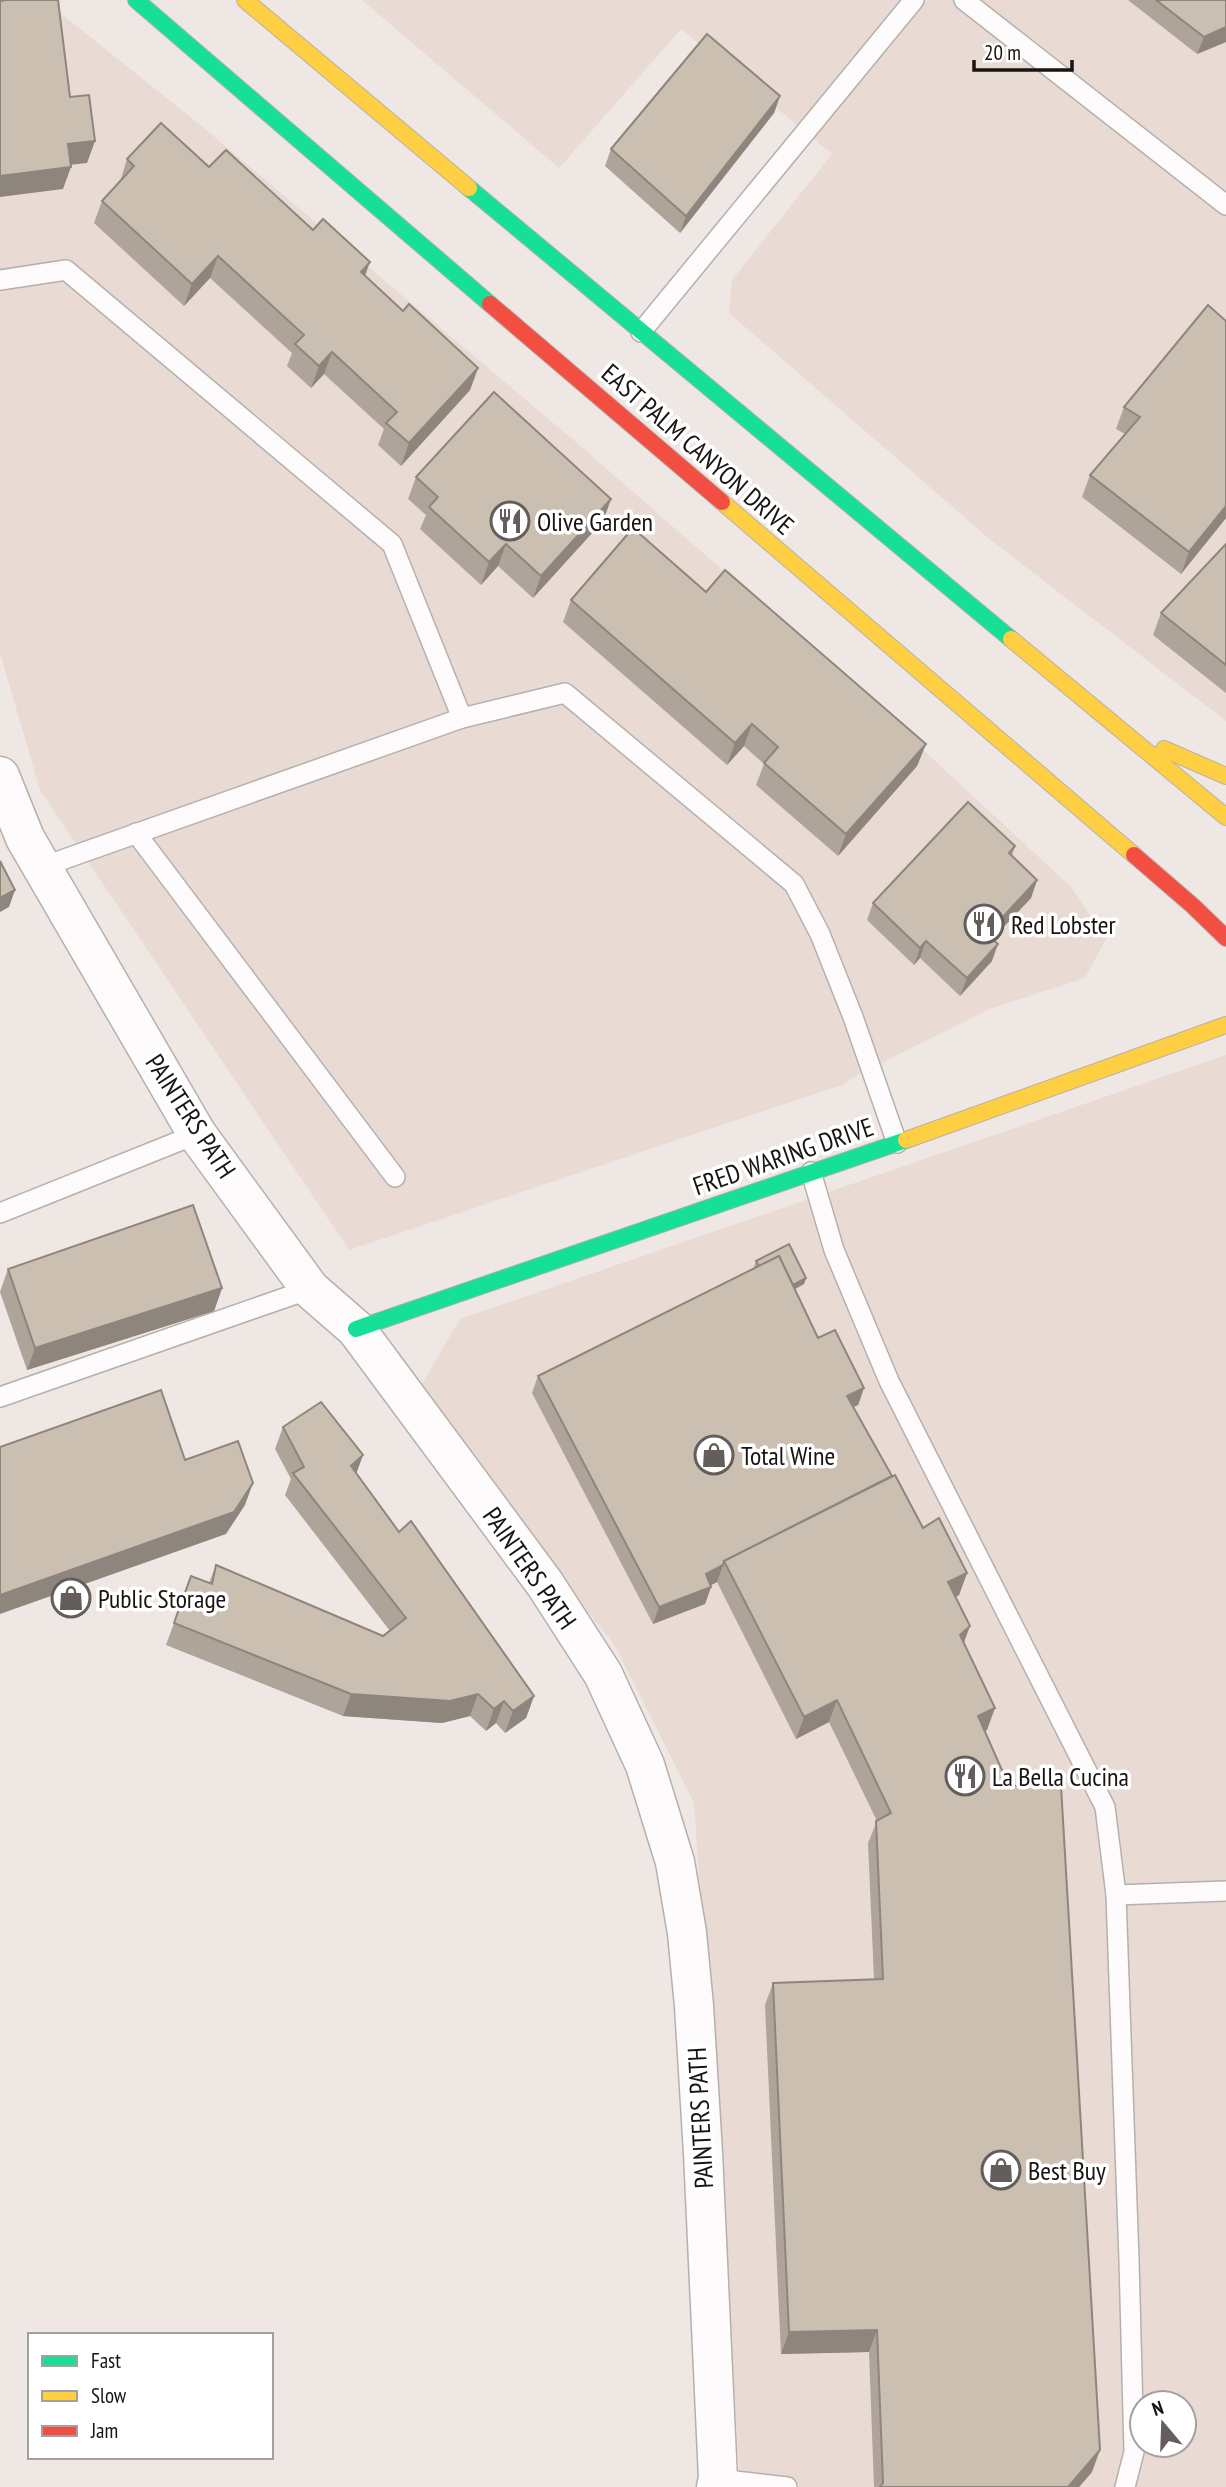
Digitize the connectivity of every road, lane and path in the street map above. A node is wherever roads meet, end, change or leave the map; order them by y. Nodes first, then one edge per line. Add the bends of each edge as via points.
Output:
1 (136, 0) edge
2 (245, 0) edge
3 (914, 0) edge
4 (964, 0) edge
5 (1226, 205) edge
6 (0, 280) edge
7 (641, 332) junction
8 (462, 718) junction
9 (1122, 731) junction
10 (0, 776) edge
11 (1226, 776) edge
12 (1226, 817) edge
13 (136, 833) junction
14 (42, 867) junction
15 (1226, 937) edge
16 (1226, 1025) edge
17 (197, 1134) junction
18 (897, 1143) junction
19 (811, 1172) junction
20 (395, 1177) dead end
21 (0, 1213) edge
22 (310, 1289) junction
23 (356, 1329) junction
24 (0, 1397) edge
25 (1226, 1891) edge
26 (1116, 1895) junction
27 (717, 2483) edge
28 (787, 2487) edge
29 (1125, 2487) edge

1 - 15 main road, EAST PALM CANYON DRIVE
2 - 7 main road, EAST PALM CANYON DRIVE
3 - 7 lane
4 - 5 lane
6 - 8 lane via 66,270 392,544
7 - 9 main road, EAST PALM CANYON DRIVE
8 - 13 lane
8 - 18 lane via 565,693 794,884 820,934
9 - 11 main road
9 - 12 main road, EAST PALM CANYON DRIVE
10 - 14 street, PAINTERS PATH
13 - 14 lane
13 - 20 lane
14 - 17 street, PAINTERS PATH
16 - 18 main road, FRED WARING DRIVE
17 - 21 lane
17 - 22 street, PAINTERS PATH
18 - 19 main road, FRED WARING DRIVE
19 - 23 main road, FRED WARING DRIVE
19 - 26 lane via 834,1250 889,1381 1105,1807
22 - 23 street, PAINTERS PATH
22 - 24 lane
23 - 27 street, PAINTERS PATH via 552,1596 603,1674 649,1777 676,1862 689,1945 701,2126
25 - 26 lane
26 - 29 lane via 1134,2452
27 - 28 lane

